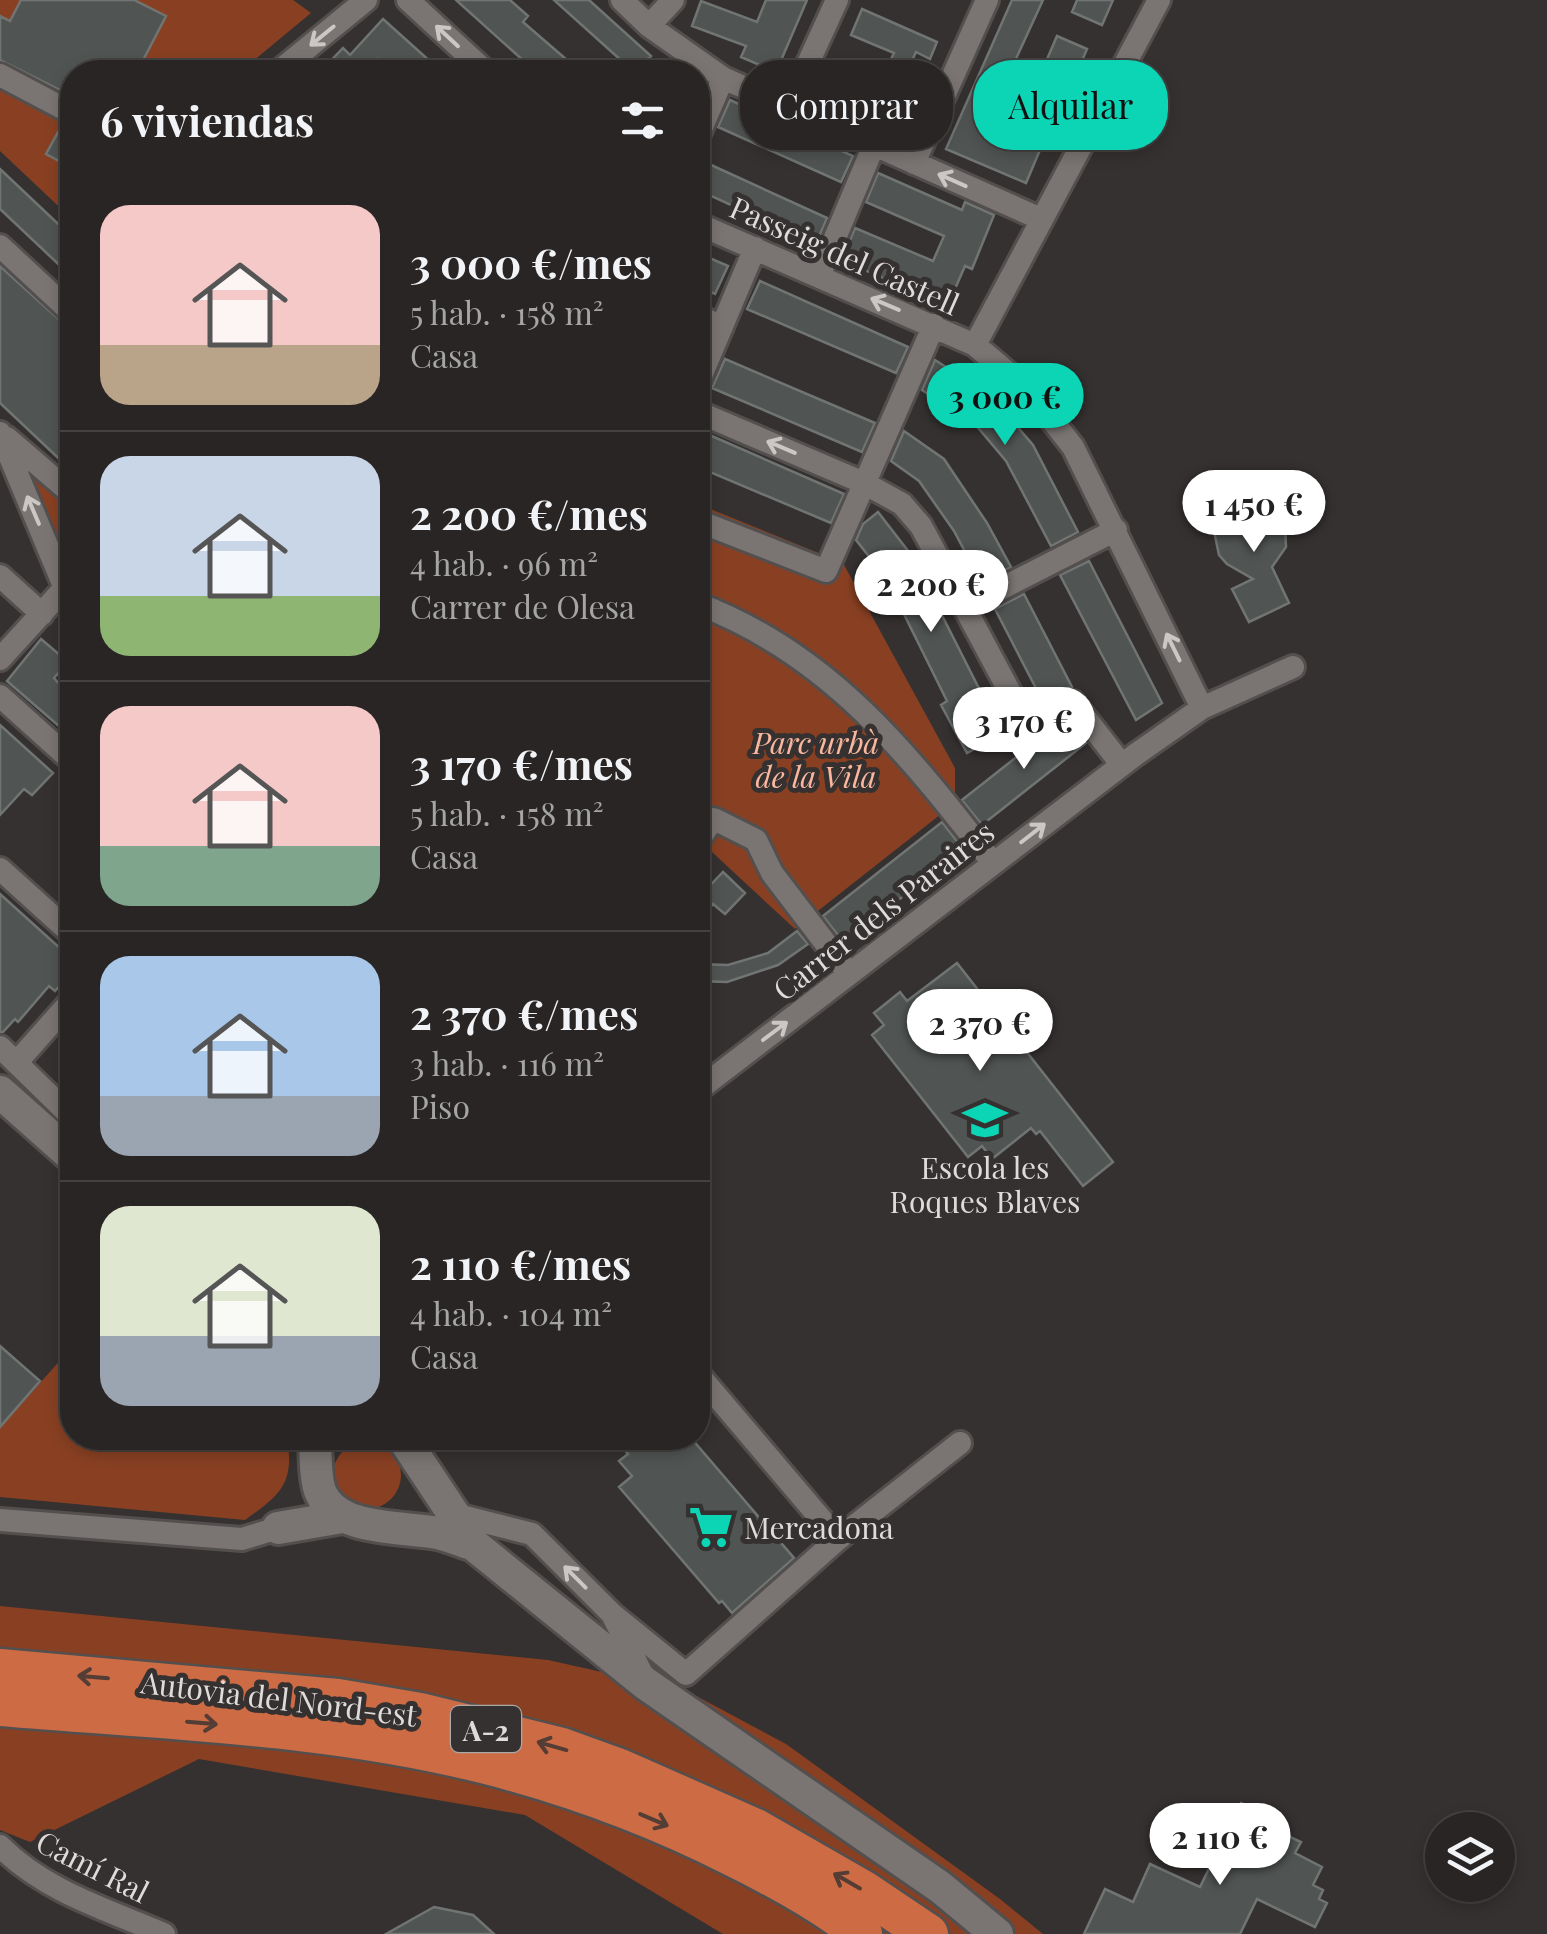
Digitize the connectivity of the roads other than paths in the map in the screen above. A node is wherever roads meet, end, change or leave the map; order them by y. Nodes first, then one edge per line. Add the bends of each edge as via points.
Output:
1 (366, 0) edge
2 (408, 0) edge
3 (622, 0) edge
4 (673, 0) edge
5 (837, 0) edge
6 (987, 0) edge
7 (1159, 0) edge
8 (649, 26) junction
9 (293, 60) edge
10 (473, 60) edge
11 (697, 60) edge
12 (810, 60) edge
13 (710, 69) edge
14 (0, 75) edge
15 (723, 78) junction
16 (740, 86) edge
17 (60, 107) edge
18 (710, 108) edge
19 (872, 150) edge
20 (885, 150) edge
21 (914, 163) junction
22 (1042, 220) junction
23 (710, 229) edge
24 (0, 246) edge
25 (755, 248) junction
26 (819, 276) junction
27 (60, 301) edge
28 (710, 322) edge
29 (934, 326) junction
30 (722, 327) junction
31 (975, 345) junction
32 (710, 355) edge
33 (710, 417) edge
34 (0, 433) edge
35 (864, 483) junction
36 (60, 484) edge
37 (710, 526) edge
38 (1116, 530) junction
39 (60, 568) edge
40 (0, 576) edge
41 (60, 599) edge
42 (965, 607) junction
43 (710, 609) edge
44 (42, 614) junction
45 (0, 659) edge
46 (1293, 667) dead end
47 (0, 696) edge
48 (1202, 708) junction
49 (60, 750) edge
50 (1122, 765) junction
51 (710, 820) edge
52 (993, 864) junction
53 (0, 869) edge
54 (60, 923) edge
55 (849, 974) junction
56 (60, 1010) edge
57 (8, 1054) edge
58 (710, 1081) edge
59 (7, 1098) edge
60 (60, 1108) edge
61 (60, 1116) edge
62 (60, 1145) edge
63 (710, 1388) edge
64 (960, 1443) dead end
65 (410, 1450) edge
66 (320, 1453) edge
67 (453, 1514) junction
68 (342, 1517) junction
69 (0, 1520) edge
70 (375, 1523) junction
71 (278, 1528) junction
72 (838, 1540) junction
73 (474, 1545) junction
74 (612, 1614) junction
75 (0, 1669) edge
76 (646, 1684) junction
77 (0, 1706) edge
78 (5, 1862) edge
79 (164, 1934) edge
80 (862, 1934) edge
81 (928, 1934) edge
82 (996, 1934) edge

1 -> 9 street
10 -> 2 street
3 - 8 street
4 - 8 street
5 - 12 street
6 - 21 street
7 - 22 street
8 - 11 street
13 - 15 street
14 - 17 street
15 - 16 street
15 - 18 street
19 - 26 street
20 - 21 street
22 -> 21 street
22 - 31 street
23 - 25 street, Passeig del Castell
24 - 27 street
25 - 26 street, Passeig del Castell
25 - 30 street
29 -> 26 street, Passeig del Castell
28 - 30 street
29 - 31 street, Passeig del Castell
29 - 35 street
30 - 32 street
31 - 38 street, Passeig del Castell via 1028,390 1073,446
35 -> 33 street
34 - 36 street
39 -> 34 street
35 - 37 street via 826,571
35 - 42 street via 902,504 921,526
38 - 42 street
48 -> 38 street, Passeig del Castell
40 - 44 street
41 - 44 street
42 - 50 street via 1028,724 1073,702
43 - 52 street via 769,637 840,687 936,790
44 - 45 street
46 - 48 street
47 - 49 street
48 - 50 street, Carrer dels Paraires
52 -> 50 street, Carrer dels Paraires
51 - 55 street via 756,840 772,874
52 - 55 street, Carrer dels Paraires
53 - 54 street
58 -> 55 street, Carrer dels Paraires
56 - 57 street
57 - 60 street
59 - 61 main road
59 - 62 main road
63 - 72 street
64 - 72 street
65 - 67 main road
65 - 70 main road via 418,1484 398,1514
66 - 68 main road via 320,1493
66 - 71 main road
67 - 73 main road
74 -> 67 street via 532,1534
68 - 70 main road
68 - 71 main road
69 - 71 street via 242,1540
70 - 73 main road
72 - 74 street via 686,1674
73 - 76 main road
74 - 76 street
81 -> 75 highway, Autovia del Nord-est / A-2 via 756,1829 562,1748 338,1699
76 - 82 main road via 940,1887
77 -> 80 highway, Autovia del Nord-est / A-2 via 321,1734 487,1764 689,1834
78 - 79 street, Camí Ral

